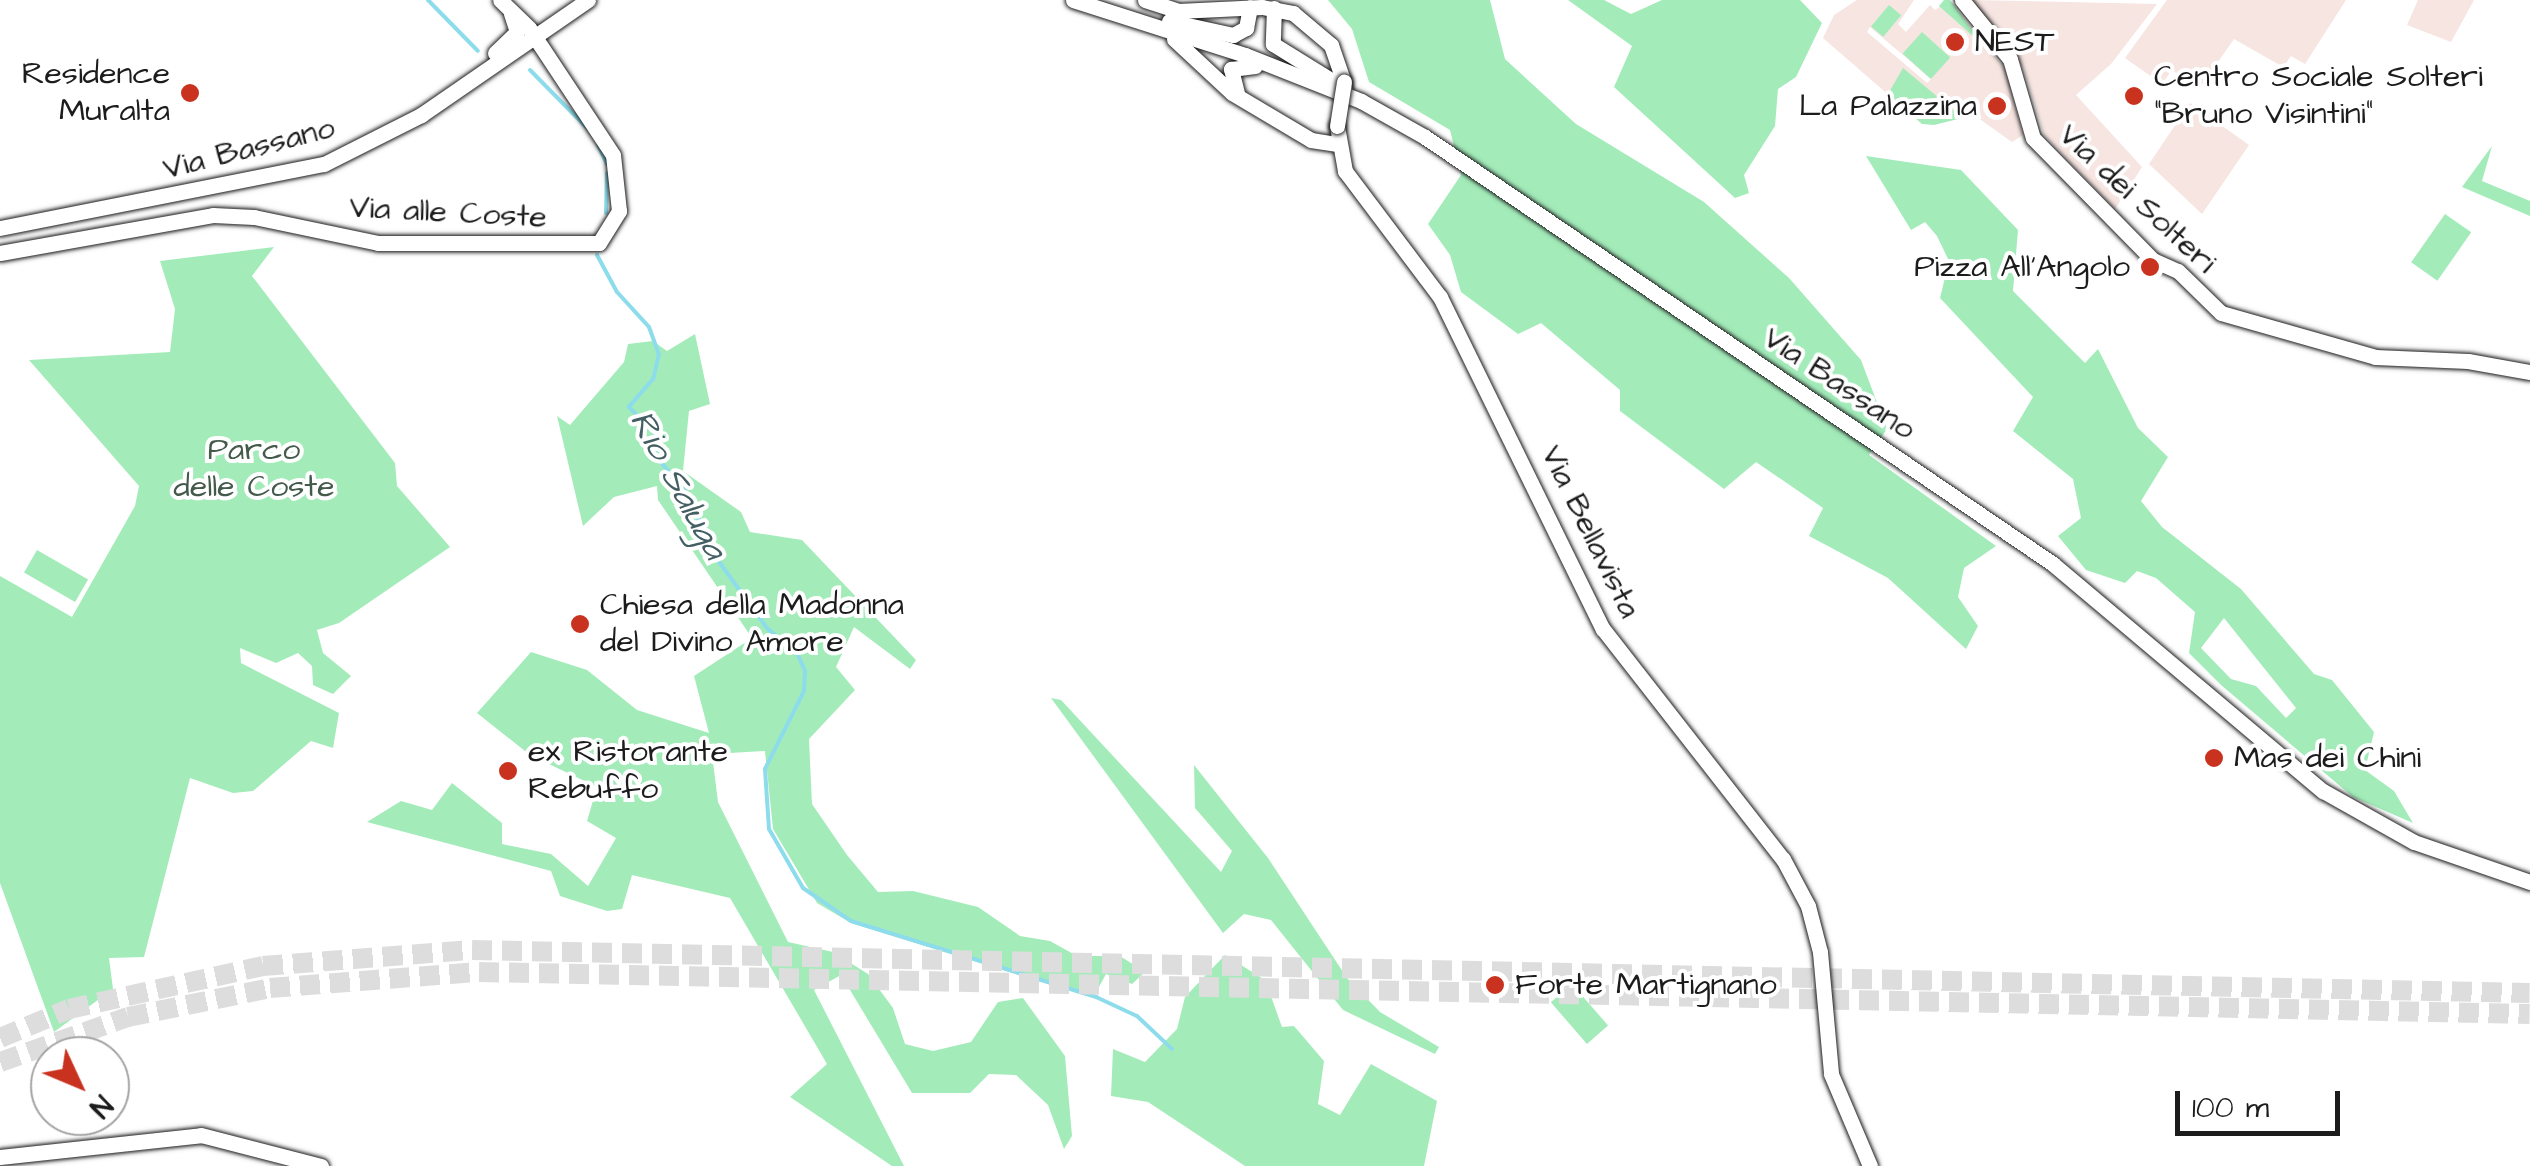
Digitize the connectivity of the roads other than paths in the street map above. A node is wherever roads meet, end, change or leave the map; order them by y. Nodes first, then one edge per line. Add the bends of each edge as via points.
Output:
1 (588, 0) edge
2 (1073, 0) edge
3 (1145, 0) edge
4 (1962, 0) edge
5 (503, 3) edge
6 (1250, 7) junction
7 (1274, 8) junction
8 (1136, 19) junction
9 (536, 37) junction
10 (453, 94) junction
11 (1239, 96) junction
12 (1360, 101) junction
13 (1336, 144) junction
14 (0, 228) edge
15 (0, 253) edge
16 (2530, 372) edge
17 (1578, 572) junction
18 (1600, 592) dead end
19 (2530, 884) edge
20 (0, 1157) edge
21 (321, 1166) edge
22 (1870, 1166) edge

1 - 9 street, Via Bassano
2 - 8 street, Via Bassano
3 - 6 street via 1178,11
4 - 16 street, Via dei Solteri via 2010,59 2033,138 2153,260 2178,270 2220,313 2375,358 2468,361
5 - 9 street
5 - 10 street via 518,21 514,38 462,78
6 - 7 street
6 - 8 street via 1246,28 1234,35
7 - 12 street via 1273,44
7 - 13 street, Via Bellavista, bridge via 1319,31 1344,82
8 - 11 street via 1186,45
8 - 12 street, Via Bassano
9 - 10 street, Via Bassano
9 - 15 street, Via alle Coste via 614,155 619,211 599,243 378,242 254,216 213,215
10 - 14 street, Via Bassano via 370,145 288,175
11 - 12 street via 1229,76 1247,63
11 - 13 street via 1311,140
12 - 19 street, Via Bassano via 1464,162 2053,564 2323,792 2414,842
13 - 17 street, Via Bellavista via 1345,171 1440,297
17 - 18 street
17 - 22 street, Via Bellavista via 1603,629 1784,860 1808,906 1820,952 1831,1074
20 - 21 street via 184,1136 249,1143

